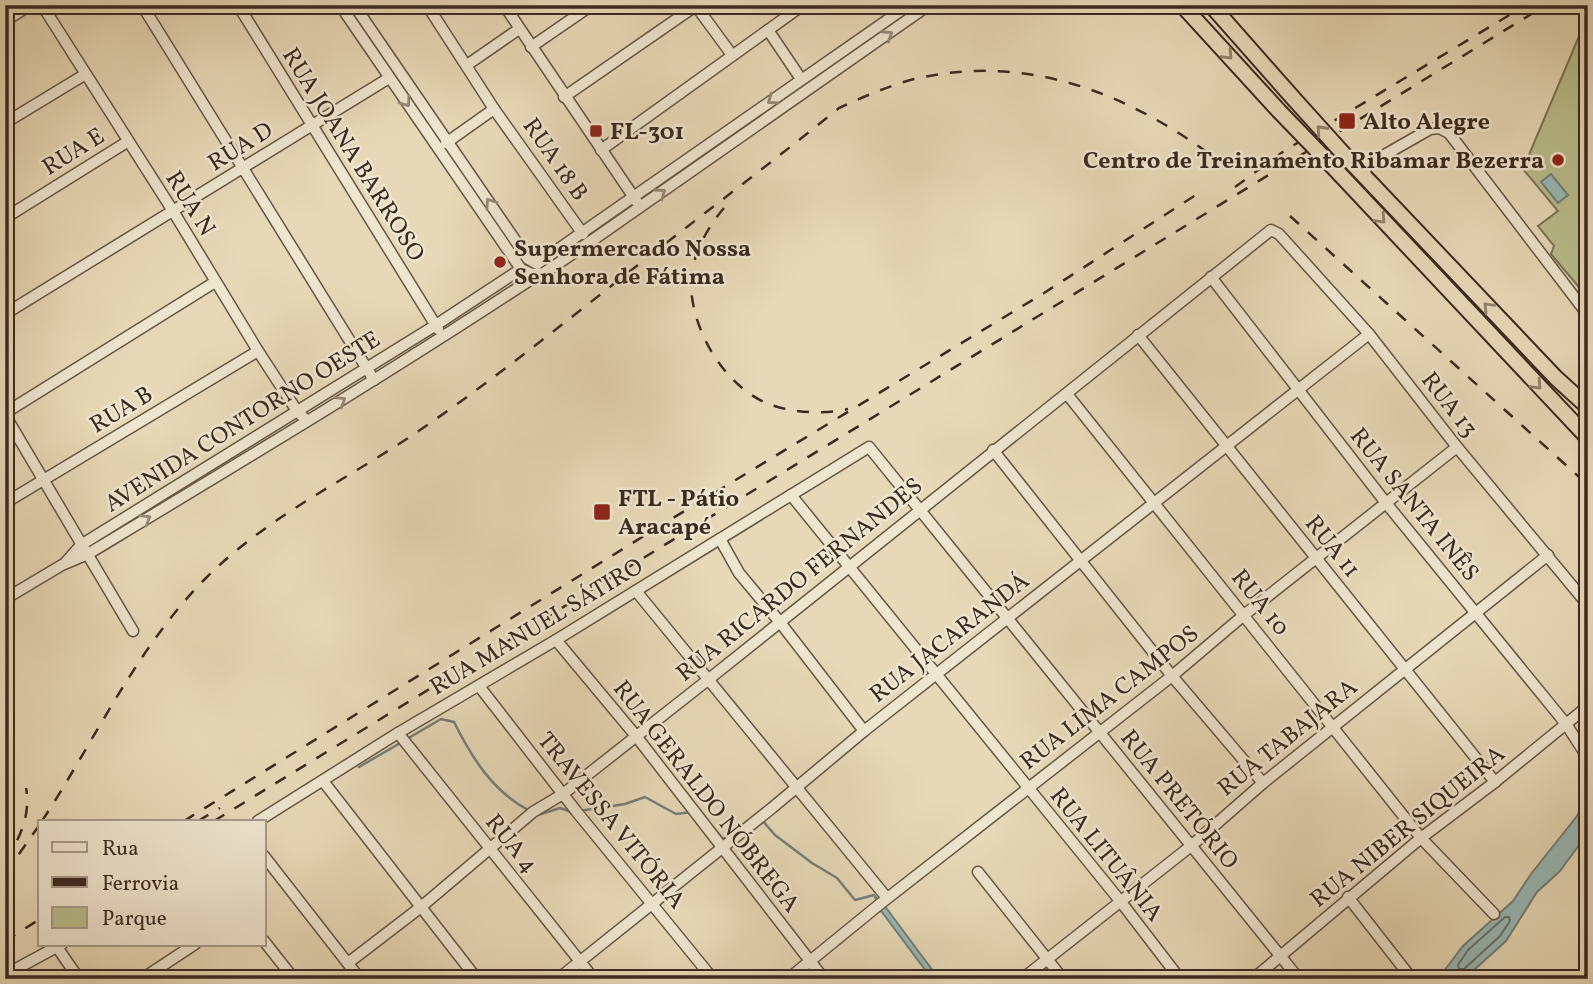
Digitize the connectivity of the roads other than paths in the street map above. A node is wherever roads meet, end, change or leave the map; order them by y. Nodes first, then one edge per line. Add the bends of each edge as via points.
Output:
1 (30, 5) edge
2 (42, 5) edge
3 (142, 5) edge
4 (238, 5) edge
5 (340, 5) edge
6 (354, 5) edge
7 (427, 5) edge
8 (504, 5) edge
9 (592, 5) edge
10 (697, 5) edge
11 (803, 5) edge
12 (909, 5) edge
13 (929, 5) edge
14 (1182, 5) edge
15 (1211, 5) edge
16 (5, 21) edge
17 (519, 29) junction
18 (768, 30) junction
19 (531, 47) junction
20 (855, 49) junction
21 (732, 55) junction
22 (838, 61) junction
23 (467, 65) junction
24 (84, 75) junction
25 (389, 78) junction
26 (801, 79) junction
27 (564, 97) junction
28 (494, 109) junction
29 (5, 123) edge
30 (312, 126) junction
31 (730, 129) junction
32 (738, 139) junction
33 (449, 141) junction
34 (714, 141) junction
35 (127, 142) junction
36 (439, 148) junction
37 (601, 150) junction
38 (721, 151) junction
39 (244, 169) junction
40 (1364, 176) junction
41 (637, 202) junction
42 (173, 211) junction
43 (5, 218) edge
44 (1277, 232) joint
45 (583, 234) junction
46 (521, 269) junction
47 (539, 274) junction
48 (1211, 276) junction
49 (215, 282) junction
50 (478, 297) junction
51 (461, 308) junction
52 (486, 309) junction
53 (5, 314) edge
54 (1588, 315) edge
55 (469, 320) junction
56 (436, 325) junction
57 (1369, 334) junction
58 (1138, 335) junction
59 (444, 337) junction
60 (258, 351) junction
61 (367, 368) junction
62 (374, 380) junction
63 (1298, 391) junction
64 (1067, 394) junction
65 (1588, 407) edge
66 (297, 411) junction
67 (5, 414) edge
68 (307, 421) junction
69 (1588, 438) edge
70 (1226, 446) junction
71 (871, 447) joint
72 (1457, 447) junction
73 (993, 450) junction
74 (43, 480) junction
75 (181, 483) junction
76 (187, 494) junction
77 (791, 495) junction
78 (5, 503) edge
79 (1153, 503) junction
80 (1386, 503) junction
81 (919, 509) junction
82 (720, 539) junction
83 (85, 549) junction
84 (1548, 555) junction
85 (1316, 559) junction
86 (1082, 560) junction
87 (849, 568) junction
88 (636, 591) junction
89 (5, 600) edge
90 (1588, 605) edge
91 (1476, 614) junction
92 (1244, 615) junction
93 (1009, 617) junction
94 (779, 621) junction
95 (133, 631) dead end
96 (556, 640) junction
97 (1404, 669) junction
98 (935, 676) junction
99 (1172, 676) junction
100 (709, 679) junction
101 (479, 686) junction
102 (1588, 706) edge
103 (1566, 724) junction
104 (1333, 726) junction
105 (863, 731) junction
106 (1098, 732) junction
107 (398, 733) junction
108 (636, 736) junction
109 (1588, 758) edge
110 (323, 781) junction
111 (1495, 782) junction
112 (1263, 783) junction
113 (796, 788) junction
114 (1027, 789) junction
115 (563, 794) junction
116 (260, 820) edge
117 (1421, 838) junction
118 (723, 846) junction
119 (1191, 846) junction
120 (489, 849) junction
121 (266, 859) edge
122 (978, 872) dead end
123 (1348, 897) junction
124 (887, 898) junction
125 (1121, 902) junction
126 (652, 904) junction
127 (421, 907) junction
128 (1494, 914) dead end
129 (266, 944) edge
130 (58, 946) edge
131 (61, 946) edge
132 (188, 946) edge
133 (1281, 956) junction
134 (1048, 959) junction
135 (580, 961) junction
136 (810, 961) junction
137 (348, 963) junction
138 (5, 975) edge
139 (79, 979) edge
140 (142, 979) edge
141 (294, 979) edge
142 (360, 979) edge
143 (477, 979) edge
144 (558, 979) edge
145 (594, 979) edge
146 (713, 979) edge
147 (788, 979) edge
148 (824, 979) edge
149 (1022, 979) edge
150 (1063, 979) edge
151 (1180, 979) edge
152 (1253, 979) edge
153 (1299, 979) edge
154 (1412, 979) edge

1 - 16 street
2 - 24 street, RUA N
3 - 39 street
4 - 30 street, RUA JOANA BARROSO
5 - 25 street
6 - 33 street
7 - 23 street, RUA 18 B
8 - 17 street
9 - 19 street
10 - 21 street
10 - 27 street
11 - 18 street
12 - 20 street
20 -> 13 street
14 -> 69 highway, bridge
40 -> 15 highway, bridge
17 - 19 street
17 - 23 street
18 - 21 street
18 - 26 street
19 - 27 street
20 - 22 street
21 - 37 street
22 - 26 street
22 - 32 street
23 - 28 street, RUA 18 B
24 - 29 street
24 - 35 street, RUA N
25 - 30 street, RUA D
25 -> 36 street
26 -> 31 street
27 - 37 street
28 - 33 street
28 - 45 street, RUA 18 B
30 - 39 street, RUA D
30 - 56 street, RUA JOANA BARROSO
31 - 32 street
31 - 34 street
32 - 38 street
33 - 36 street
45 -> 33 street via 538,264 528,259
34 - 38 street
34 - 41 street
35 - 42 street, RUA N
35 - 43 street, RUA E
36 - 46 street
37 - 41 street
41 -> 38 street
39 - 42 street, RUA D
39 - 61 street
40 - 54 street via 1367,165 1430,129 1449,133
65 -> 40 highway
41 - 45 street
41 - 47 street, AVENIDA CONTORNO OESTE
42 - 49 street, RUA N
42 - 53 street, RUA D
44 - 48 street, RUA RICARDO FERNANDES via 1271,230
44 - 57 street, RUA 13
46 - 47 street
46 - 50 street, AVENIDA CONTORNO OESTE
47 - 52 street, AVENIDA CONTORNO OESTE
48 - 58 street, RUA RICARDO FERNANDES
48 - 63 street, RUA SANTA INÊS
49 - 60 street, RUA N
49 - 67 street
50 - 51 street, AVENIDA CONTORNO OESTE
50 - 52 street
51 - 55 street
51 - 56 street, AVENIDA CONTORNO OESTE
52 - 55 street, AVENIDA CONTORNO OESTE
55 - 59 street, AVENIDA CONTORNO OESTE
56 - 59 street
56 - 61 street, AVENIDA CONTORNO OESTE
57 - 63 street, RUA JACARANDÁ
57 - 72 street, RUA 13
58 - 64 street, RUA RICARDO FERNANDES
58 - 70 street, RUA 11
59 - 62 street, AVENIDA CONTORNO OESTE
60 - 66 street, RUA N
60 - 74 street, RUA B
61 - 62 street
61 - 66 street, AVENIDA CONTORNO OESTE
68 -> 62 street, AVENIDA CONTORNO OESTE
63 - 70 street, RUA JACARANDÁ
63 - 80 street, RUA SANTA INÊS
64 - 73 street, RUA RICARDO FERNANDES
64 - 79 street, RUA 10
66 - 68 street, RUA N
66 - 75 street, AVENIDA CONTORNO OESTE
67 - 74 street
68 - 76 street, AVENIDA CONTORNO OESTE
70 - 79 street, RUA JACARANDÁ
70 - 85 street, RUA 11
71 - 77 street, RUA MANUEL SÁTIRO
71 - 81 street, RUA PRETÓRIO
72 - 80 street, RUA LIMA CAMPOS
72 - 84 street, RUA 13
73 - 81 street, RUA RICARDO FERNANDES
73 - 86 street
74 - 78 street, RUA B
74 - 83 street
75 - 76 street
75 - 83 street, AVENIDA CONTORNO OESTE
83 -> 76 street, AVENIDA CONTORNO OESTE
77 - 82 street, RUA MANUEL SÁTIRO
77 - 87 street, RUA LITUÂNIA
79 - 86 street, RUA JACARANDÁ
79 - 92 street, RUA 10
80 - 85 street, RUA LIMA CAMPOS
80 - 91 street, RUA SANTA INÊS
81 - 87 street, RUA RICARDO FERNANDES
81 - 93 street, RUA PRETÓRIO
82 - 88 street, RUA MANUEL SÁTIRO
82 - 94 street via 739,573
83 - 89 street, AVENIDA CONTORNO OESTE
83 - 95 street
84 - 90 street, RUA 13
84 - 91 street, RUA TABAJARA
85 - 92 street, RUA LIMA CAMPOS
85 - 97 street, RUA 11
86 - 93 street, RUA JACARANDÁ
86 - 99 street
87 - 94 street, RUA RICARDO FERNANDES
87 - 98 street, RUA LITUÂNIA
88 - 96 street, RUA MANUEL SÁTIRO
88 - 100 street
91 - 97 street, RUA TABAJARA
91 - 103 street, RUA SANTA INÊS
92 - 99 street, RUA LIMA CAMPOS
92 - 104 street, RUA 10
93 - 98 street, RUA JACARANDÁ
93 - 106 street, RUA PRETÓRIO
94 - 100 street, RUA RICARDO FERNANDES
94 - 105 street
96 - 101 street, RUA MANUEL SÁTIRO
96 - 108 street, RUA GERALDO NÓBREGA
97 - 104 street, RUA TABAJARA
97 - 111 street, RUA 11
98 - 105 street, RUA JACARANDÁ
98 - 114 street, RUA LITUÂNIA
99 - 106 street, RUA LIMA CAMPOS
99 - 112 street
100 - 108 street, RUA RICARDO FERNANDES
100 - 113 street
101 - 107 street, RUA MANUEL SÁTIRO
101 - 115 street, TRAVESSA VITÓRIA
102 - 103 street, RUA NIBER SIQUEIRA
103 - 109 street, RUA SANTA INÊS
103 - 111 street, RUA NIBER SIQUEIRA
104 - 112 street, RUA TABAJARA
104 - 117 street, RUA 10
105 - 113 street, RUA JACARANDÁ
106 - 114 street, RUA LIMA CAMPOS
106 - 119 street, RUA PRETÓRIO
107 - 110 street, RUA MANUEL SÁTIRO
107 - 120 street, RUA 4
108 - 115 street, RUA RICARDO FERNANDES
108 - 118 street, RUA GERALDO NÓBREGA
110 - 116 street, RUA MANUEL SÁTIRO
110 - 127 street
111 - 117 street, RUA NIBER SIQUEIRA
112 - 119 street, RUA TABAJARA
113 - 118 street, RUA JACARANDÁ
113 - 124 street
114 - 124 street, RUA LIMA CAMPOS
114 - 125 street, RUA LITUÂNIA
115 - 120 street, RUA RICARDO FERNANDES
115 - 126 street, TRAVESSA VITÓRIA
117 - 123 street, RUA NIBER SIQUEIRA
117 - 128 street, RUA 10
118 - 126 street, RUA JACARANDÁ
118 - 136 street, RUA GERALDO NÓBREGA
119 - 125 street, RUA TABAJARA
119 - 133 street, RUA PRETÓRIO
120 - 127 street, RUA RICARDO FERNANDES
120 - 135 street, RUA 4
121 - 137 street
122 - 134 street
123 - 133 street, RUA NIBER SIQUEIRA
123 - 154 street
124 - 136 street, RUA LIMA CAMPOS
125 - 134 street, RUA TABAJARA
125 - 151 street, RUA LITUÂNIA
126 - 135 street, RUA JACARANDÁ
126 - 146 street, TRAVESSA VITÓRIA
127 - 137 street, RUA RICARDO FERNANDES
127 - 143 street
129 - 141 street
130 - 138 street
131 - 139 street
132 - 140 street
133 - 152 street, RUA NIBER SIQUEIRA
133 - 153 street, RUA PRETÓRIO
134 - 149 street, RUA TABAJARA
134 - 150 street
135 - 144 street, RUA JACARANDÁ
135 - 145 street, RUA 4
136 - 147 street, RUA LIMA CAMPOS
136 - 148 street, RUA GERALDO NÓBREGA
137 - 142 street

